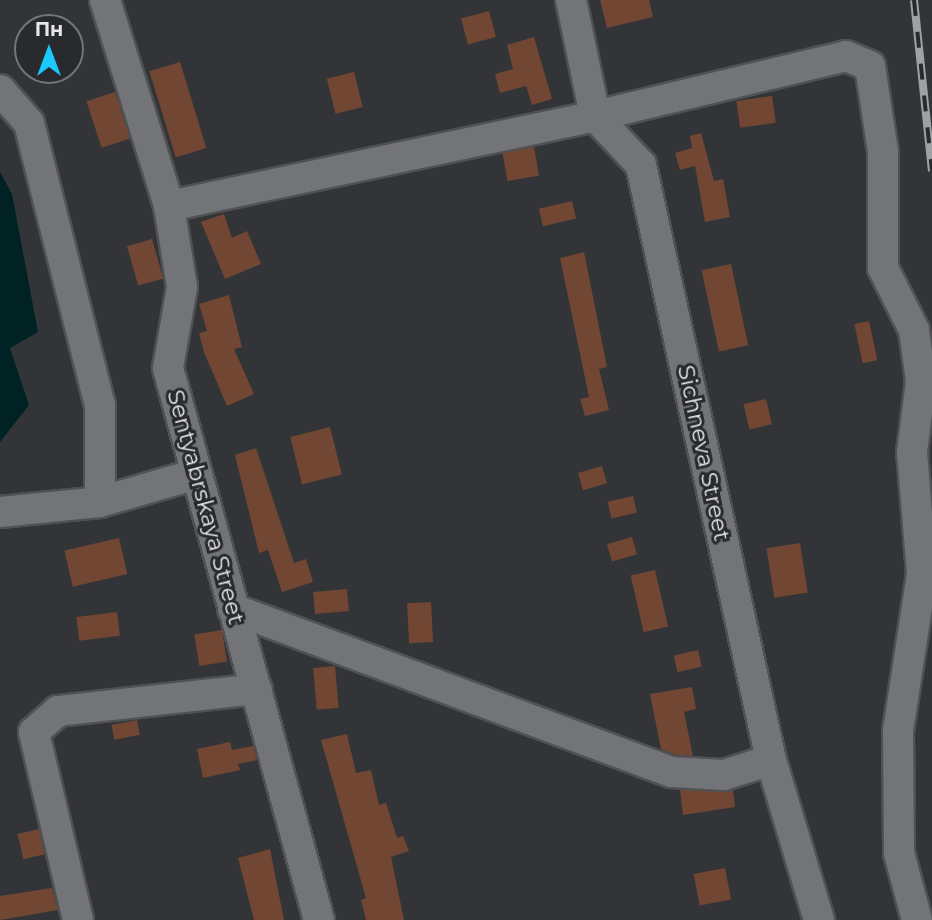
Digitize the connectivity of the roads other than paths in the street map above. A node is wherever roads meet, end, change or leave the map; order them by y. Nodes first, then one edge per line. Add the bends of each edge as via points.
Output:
1 (105, 0) edge
2 (570, 0) edge
3 (0, 90) edge
4 (596, 116) junction
5 (169, 206) junction
6 (193, 475) junction
7 (100, 502) junction
8 (0, 512) edge
9 (233, 609) junction
10 (257, 689) junction
11 (771, 760) junction
12 (78, 920) edge
13 (319, 920) edge
14 (819, 920) edge
15 (917, 920) edge

1 - 5 street, Sentyabrskaya Street
2 - 4 street
3 - 7 street via 29,122 100,405
4 - 5 street
4 - 11 street, Sichneva Street via 641,164
4 - 15 street via 846,56 870,66 883,152 883,268 914,330 921,381 912,452 922,574 898,731 899,853
5 - 6 street, Sentyabrskaya Street via 182,287 168,368
6 - 7 street
6 - 9 street, Sentyabrskaya Street
7 - 8 street
9 - 10 street, Sentyabrskaya Street
9 - 11 street via 672,772 724,775
10 - 12 street via 58,711 34,732
10 - 13 street, Sentyabrskaya Street
11 - 14 street, Sichneva Street

